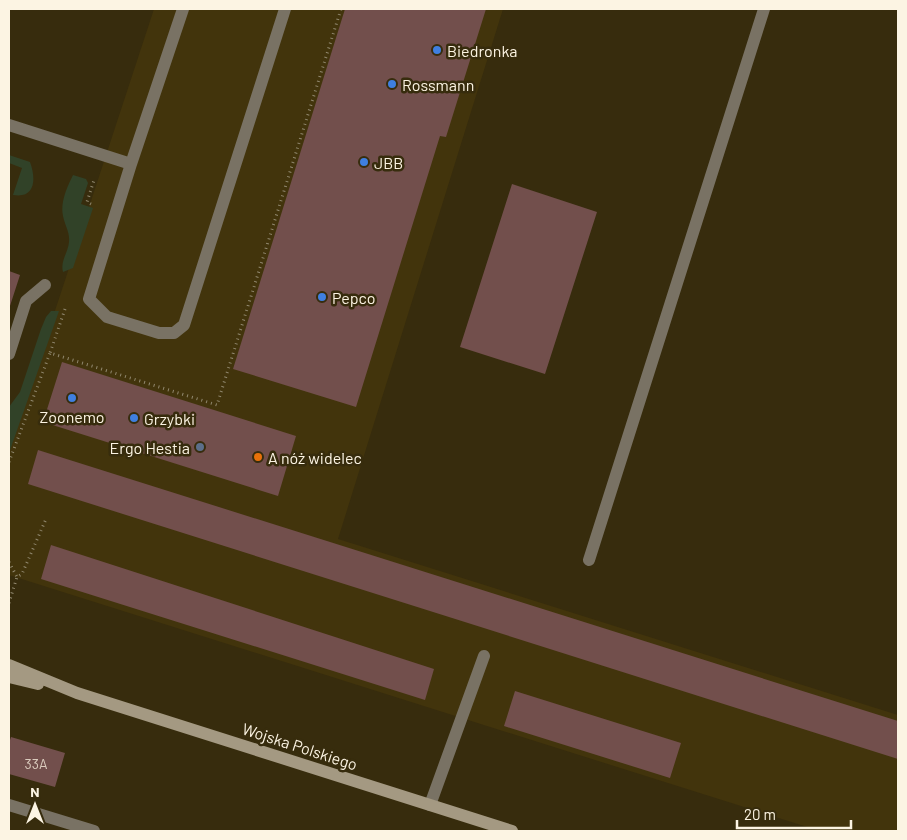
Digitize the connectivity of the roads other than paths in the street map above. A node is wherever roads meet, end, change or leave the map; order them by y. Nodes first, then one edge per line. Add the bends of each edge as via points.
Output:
1 (183, 9) edge
2 (285, 9) edge
3 (764, 9) edge
4 (9, 125) edge
5 (131, 164) junction
6 (45, 286) dead end
7 (9, 354) edge
8 (589, 560) dead end
9 (484, 656) dead end
10 (9, 666) edge
11 (9, 677) edge
12 (77, 693) junction
13 (9, 805) edge
14 (430, 805) junction
15 (94, 831) edge
16 (512, 831) edge

1 - 5 street
2 - 5 street via 184,325 174,334 159,334 108,317 88,299
3 - 8 street
4 - 5 street
6 - 7 street via 26,301
9 - 14 street
10 - 12 main road, Wojska Polskiego
11 - 12 main road, Wojska Polskiego
12 - 14 main road, Wojska Polskiego
13 - 15 street
14 - 16 main road, Wojska Polskiego

